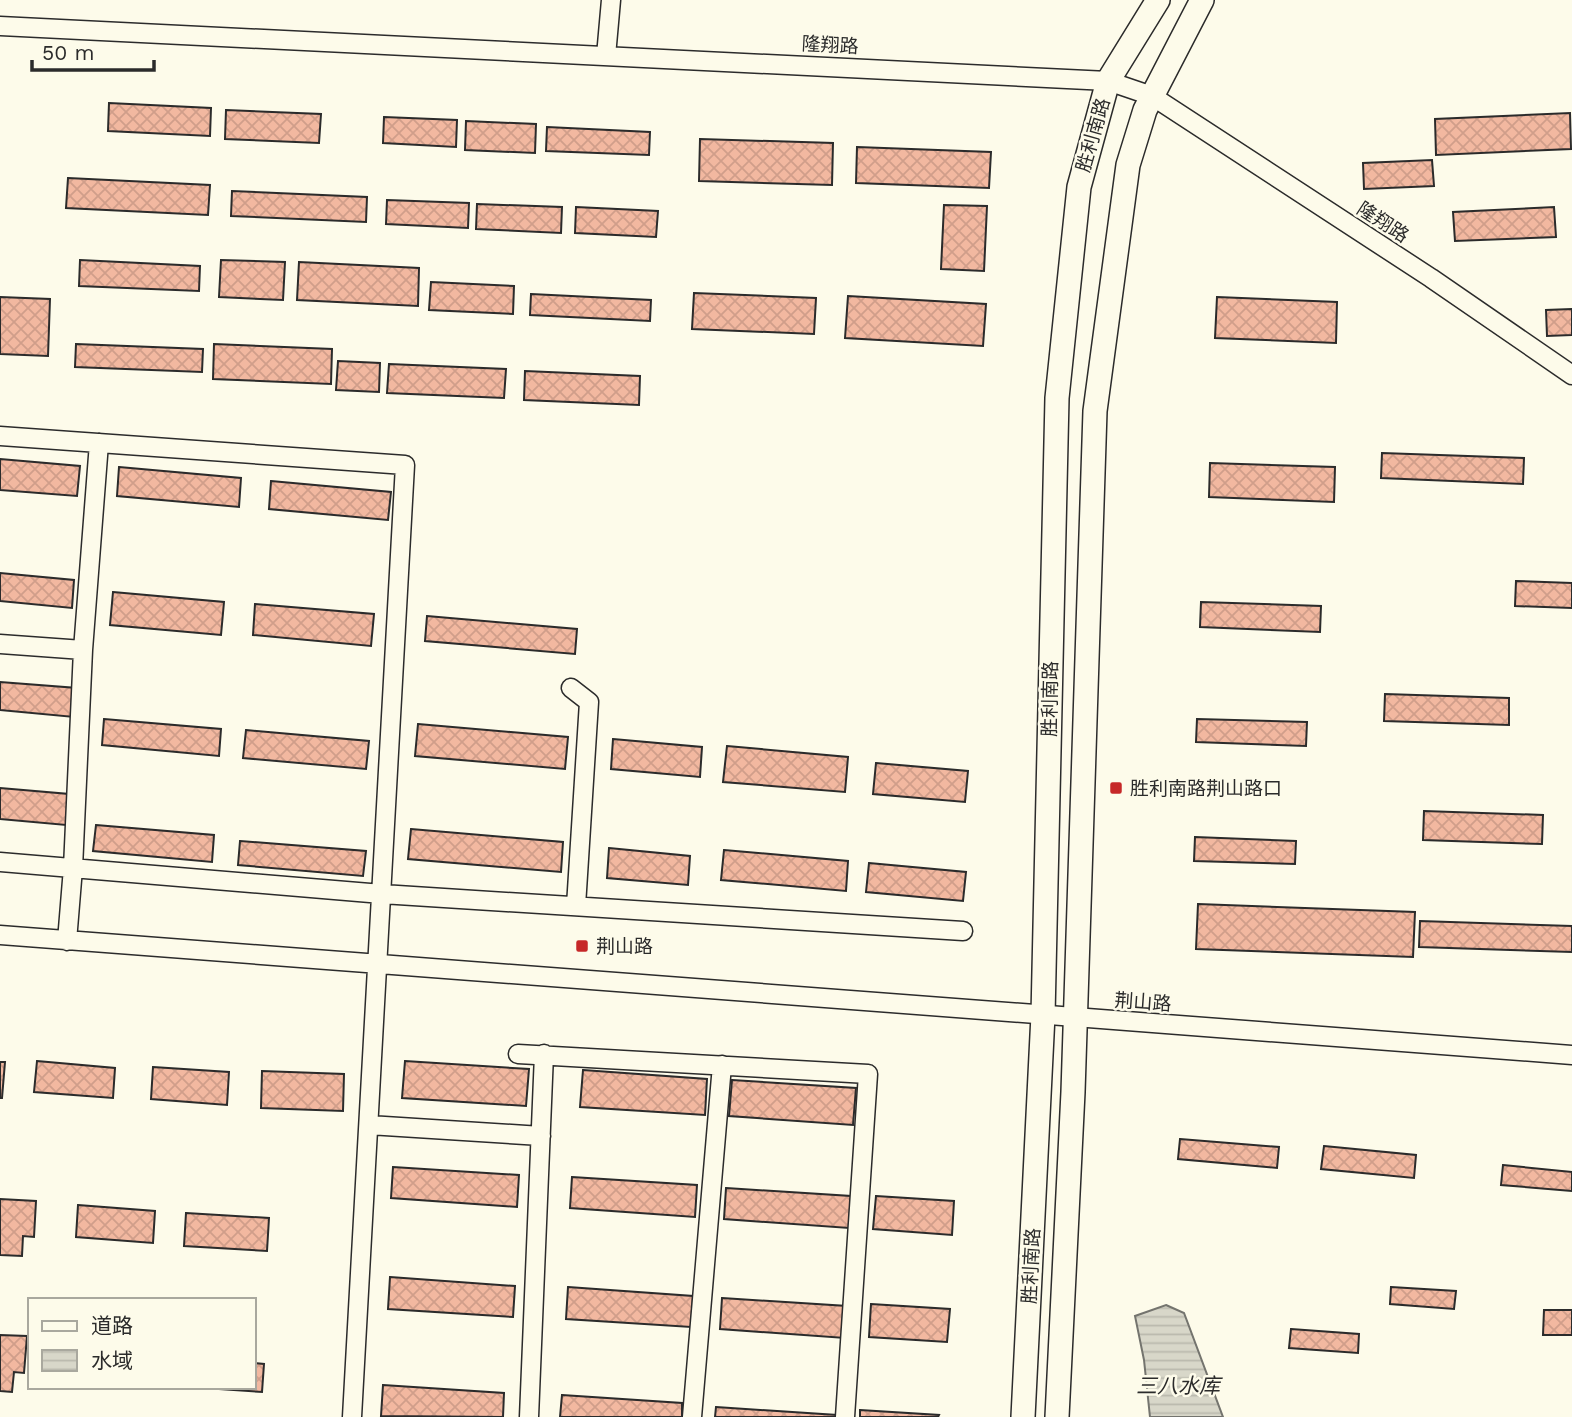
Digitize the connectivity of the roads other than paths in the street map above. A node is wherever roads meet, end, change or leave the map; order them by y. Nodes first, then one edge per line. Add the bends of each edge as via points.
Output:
1 (611, 0) edge
2 (1158, 0) edge
3 (1202, 0) edge
4 (0, 26) edge
5 (606, 56) junction
6 (1108, 81) junction
7 (1152, 96) junction
8 (1572, 375) edge
9 (0, 436) edge
10 (99, 443) junction
11 (0, 644) edge
12 (83, 650) junction
13 (571, 688) dead end
14 (0, 862) edge
15 (74, 868) junction
16 (382, 894) junction
17 (576, 906) junction
18 (963, 931) dead end
19 (0, 935) edge
20 (67, 942) junction
21 (378, 963) junction
22 (1043, 1015) junction
23 (1076, 1018) junction
24 (518, 1054) dead end
25 (544, 1054) junction
26 (1572, 1055) edge
27 (722, 1065) junction
28 (369, 1125) junction
29 (541, 1136) junction
30 (352, 1417) edge
31 (529, 1417) edge
32 (692, 1417) edge
33 (845, 1417) edge
34 (1023, 1417) edge
35 (1057, 1417) edge

1 - 5 street
2 - 6 main road, 胜利南路
3 - 7 main road, 胜利南路
4 - 5 street, 隆翔路
5 - 6 street, 隆翔路
6 - 7 street, 隆翔路
6 - 22 main road, 胜利南路 via 1079,187 1057,398
7 - 8 street, 隆翔路
7 - 23 main road, 胜利南路 via 1128,165 1096,411
9 - 10 street
10 - 12 street
10 - 16 street via 405,465
11 - 12 street
12 - 15 street
13 - 17 street via 589,702
14 - 15 street
15 - 16 street
15 - 20 street
16 - 17 street
16 - 21 street
17 - 18 street
19 - 20 street, 荆山路
20 - 21 street, 荆山路
21 - 22 street, 荆山路
21 - 28 street
22 - 23 street, 荆山路
22 - 34 main road, 胜利南路
23 - 26 street, 荆山路
23 - 35 main road, 胜利南路
24 - 25 street
25 - 27 street
25 - 29 street
27 - 32 street
27 - 33 street via 867,1074
28 - 29 street
28 - 30 street
29 - 31 street

